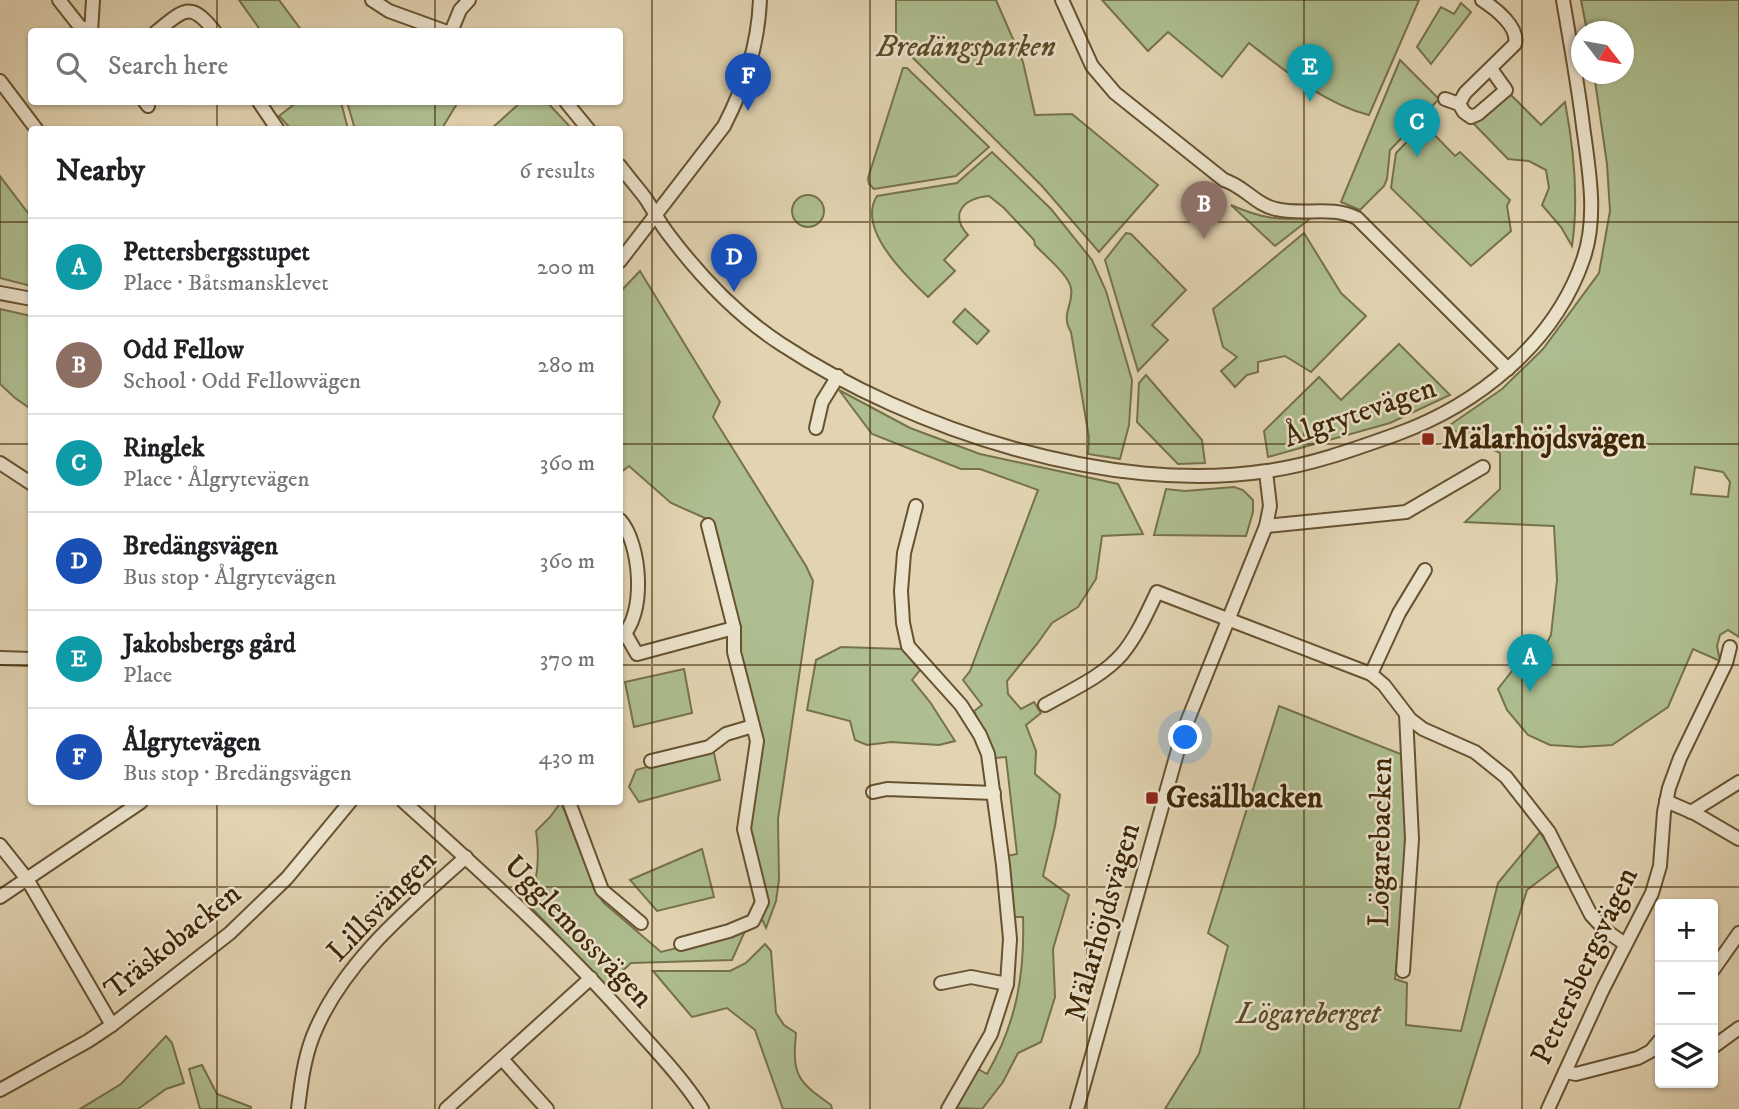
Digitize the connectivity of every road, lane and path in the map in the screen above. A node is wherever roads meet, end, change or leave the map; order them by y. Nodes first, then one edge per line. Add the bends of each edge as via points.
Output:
1 (59, 0) edge
2 (93, 0) edge
3 (372, 0) edge
4 (469, 0) edge
5 (760, 0) edge
6 (1062, 0) edge
7 (1482, 0) edge
8 (1563, 0) edge
9 (80, 28) edge
10 (91, 28) edge
11 (161, 28) edge
12 (212, 28) edge
13 (438, 28) edge
14 (451, 28) edge
15 (1491, 69) junction
16 (0, 81) edge
17 (1445, 99) dead end
18 (1459, 104) junction
19 (260, 105) edge
20 (568, 105) edge
21 (34, 126) edge
22 (275, 126) edge
23 (586, 126) edge
24 (623, 170) edge
25 (656, 215) junction
26 (623, 257) edge
27 (0, 293) edge
28 (28, 298) edge
29 (1508, 369) junction
30 (838, 376) junction
31 (816, 428) dead end
32 (0, 463) edge
33 (1483, 467) dead end
34 (1266, 471) junction
35 (28, 481) edge
36 (916, 506) dead end
37 (623, 523) edge
38 (708, 525) dead end
39 (1266, 526) junction
40 (1425, 570) dead end
41 (1229, 618) junction
42 (734, 628) junction
43 (623, 635) edge
44 (623, 637) edge
45 (1730, 646) dead end
46 (0, 658) edge
47 (28, 659) edge
48 (1371, 674) junction
49 (1045, 705) dead end
50 (1406, 714) junction
51 (753, 726) junction
52 (651, 761) dead end
53 (1739, 782) edge
54 (873, 792) dead end
55 (994, 793) junction
56 (1666, 802) junction
57 (137, 805) edge
58 (348, 805) edge
59 (407, 805) edge
60 (570, 805) edge
61 (1691, 812) junction
62 (1739, 839) edge
63 (0, 845) edge
64 (466, 857) junction
65 (27, 880) junction
66 (0, 898) edge
67 (641, 923) dead end
68 (1739, 933) edge
69 (681, 944) dead end
70 (1626, 944) junction
71 (1718, 963) edge
72 (1403, 971) dead end
73 (591, 978) junction
74 (941, 983) dead end
75 (1007, 984) junction
76 (112, 1025) junction
77 (1739, 1028) edge
78 (1718, 1043) edge
79 (1655, 1051) edge
80 (502, 1059) junction
81 (1565, 1072) junction
82 (0, 1090) edge
83 (298, 1109) edge
84 (446, 1109) edge
85 (547, 1109) edge
86 (702, 1109) edge
87 (948, 1109) edge
88 (1077, 1109) edge
89 (1548, 1109) edge

1 - 9 street
2 - 10 street
3 - 13 street
4 - 14 street
5 - 25 street via 752,57 734,105 710,146
6 - 29 street via 1092,66 1115,93 1224,180 1264,205 1278,210 1333,211 1357,218
7 - 15 street via 1517,36
8 - 29 street, Ålgrytevägen via 1590,175 1589,237 1559,309
11 - 12 street via 183,11 192,10
15 - 18 street
15 - 18 street via 1506,90 1471,117
16 - 21 street
17 - 18 street
19 - 22 street
20 - 23 street
24 - 25 street, Ålgrytevägen
25 - 26 street
25 - 30 street, Ålgrytevägen via 692,262 746,318
27 - 28 street
29 - 34 street, Ålgrytevägen via 1448,412 1413,428 1298,466
30 - 31 street via 822,401
30 - 34 street, Ålgrytevägen via 963,432 1024,451 1157,475
32 - 35 street
33 - 39 street via 1406,512
34 - 39 street, Mälarhöjdsvägen via 1270,506
36 - 55 street via 905,545 901,591 908,646 961,705 980,735
37 - 43 street via 639,598 635,617
38 - 42 street
39 - 41 street, Mälarhöjdsvägen
40 - 48 street
41 - 48 street
41 - 49 street via 1157,592 1120,656
41 - 88 street, Mälarhöjdsvägen via 1183,732
42 - 44 street via 637,654
42 - 51 street via 734,652
45 - 56 street, Pettersbergsvägen via 1680,758
46 - 47 street
48 - 50 street
50 - 70 street via 1430,734 1485,758 1506,776 1549,832 1591,915
50 - 72 street, Lögarebacken via 1412,839
51 - 52 street via 726,734 709,747
51 - 69 street via 757,741 744,829 762,902 752,921
53 - 61 street
54 - 55 street
55 - 75 street via 1010,939
56 - 61 street
56 - 70 street, Pettersbergsvägen via 1657,879
57 - 65 street
58 - 76 street, Träskobacken via 248,918
59 - 64 street, Ugglemossvägen
60 - 67 street via 602,890
61 - 62 street
63 - 65 street
64 - 73 street, Ugglemossvägen
64 - 83 street, Lillsvängen via 382,935 338,993 310,1045
65 - 66 street
65 - 76 street
68 - 71 street
70 - 81 street, Pettersbergsvägen
73 - 80 street
73 - 86 street, Ugglemossvägen
74 - 75 street via 971,977
75 - 87 street via 991,1034
76 - 82 street, Träskobacken
77 - 78 street
79 - 81 street via 1576,1074
80 - 84 street
80 - 85 street
81 - 89 street, Pettersbergsvägen

